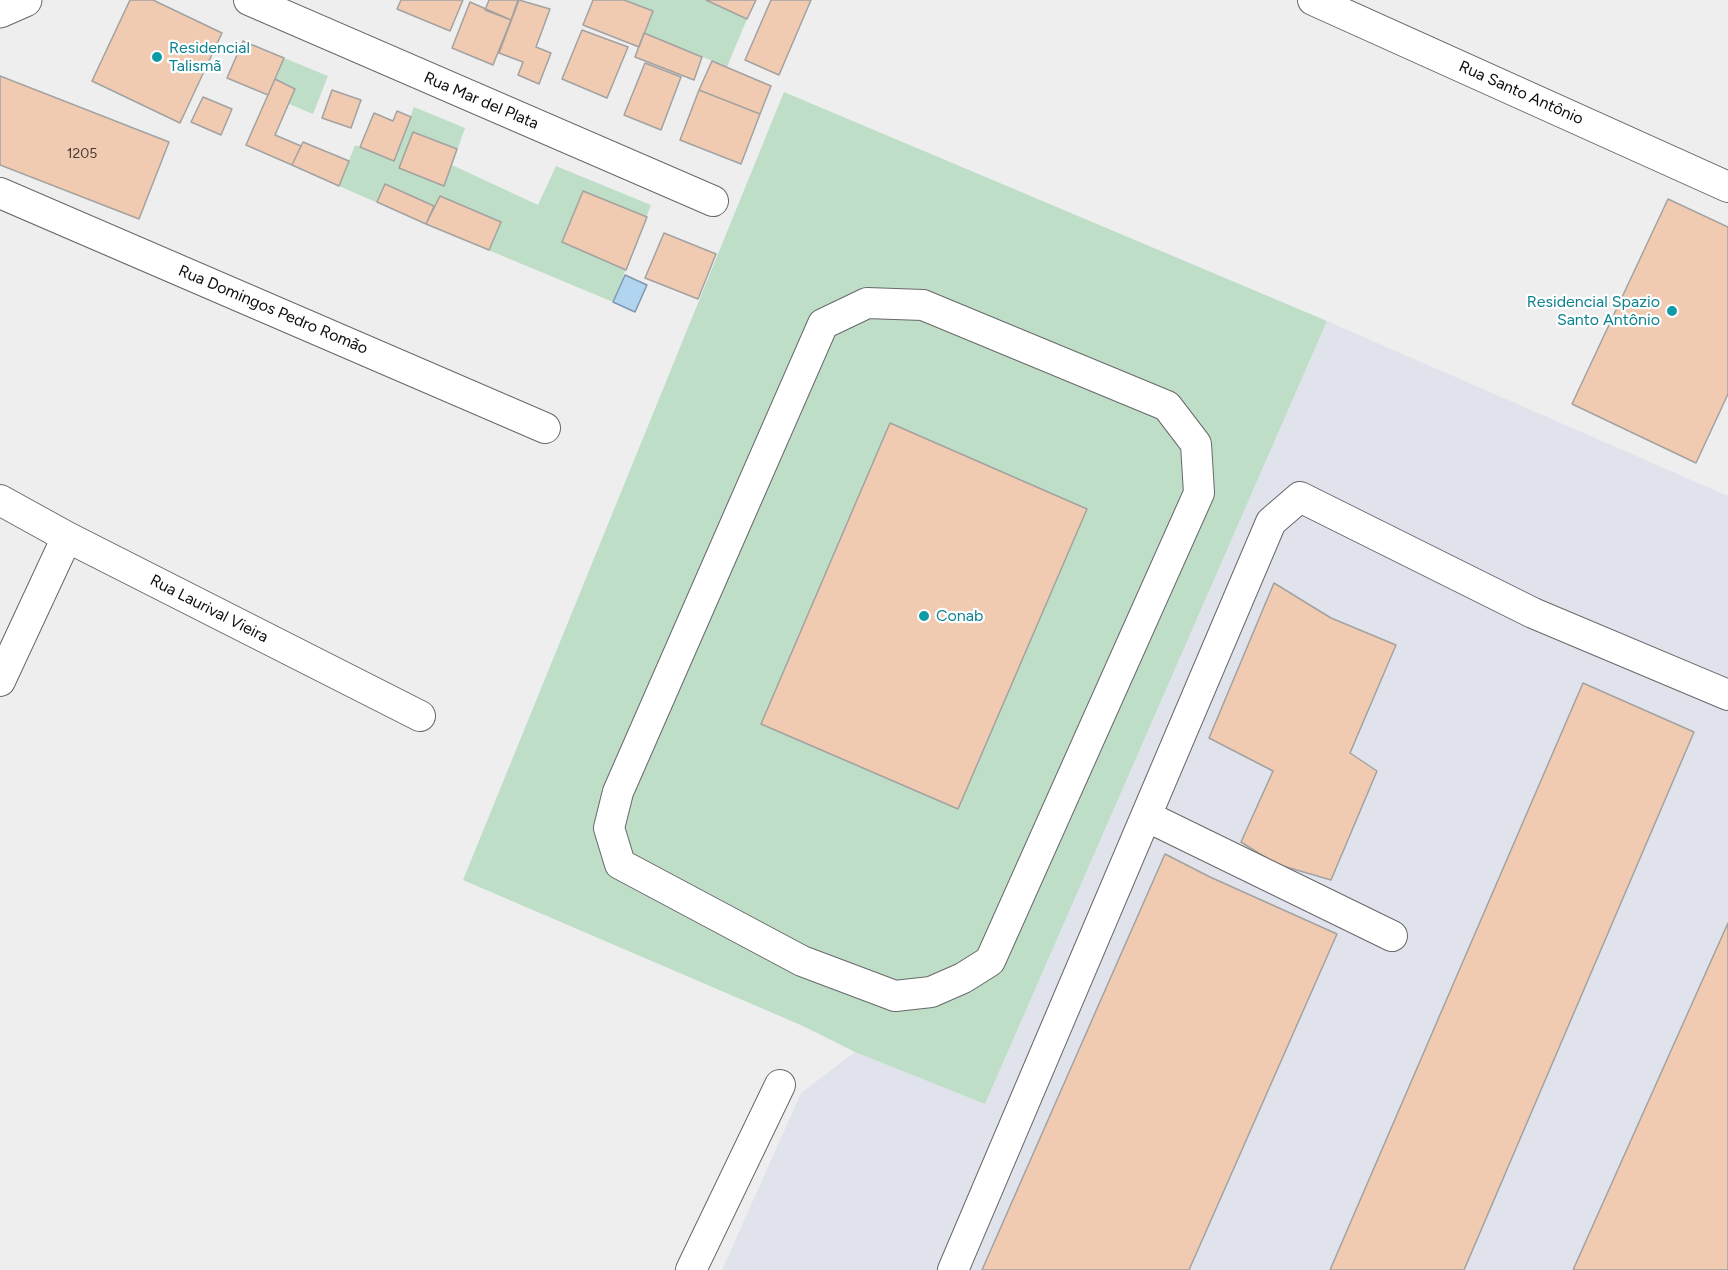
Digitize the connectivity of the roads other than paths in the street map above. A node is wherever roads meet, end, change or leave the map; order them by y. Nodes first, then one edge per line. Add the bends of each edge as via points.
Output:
1 (25, 0) edge
2 (249, 0) edge
3 (1313, 0) edge
4 (0, 11) edge
5 (1728, 187) edge
6 (0, 193) edge
7 (713, 201) dead end
8 (923, 305) joint
9 (545, 428) dead end
10 (0, 500) edge
11 (67, 537) junction
12 (0, 681) edge
13 (1728, 695) edge
14 (420, 716) dead end
15 (1148, 817) junction
16 (1392, 936) dead end
17 (780, 1085) dead end
18 (691, 1270) edge
19 (953, 1270) edge

1 - 4 main road
2 - 7 street, Rua Mar del Plata
3 - 5 street, Rua Santo Antônio
6 - 9 street, Rua Domingos Pedro Romão
8 - 8 street via 867,303 823,324 618,792 609,828 620,864 802,961 895,996 931,992 990,961 1198,493 1196,444 1167,406
10 - 11 street, Rua Laurival Vieira
11 - 12 street
11 - 14 street, Rua Laurival Vieira
13 - 15 street via 1533,613 1300,497 1271,522
15 - 16 street
15 - 19 street
17 - 18 street

